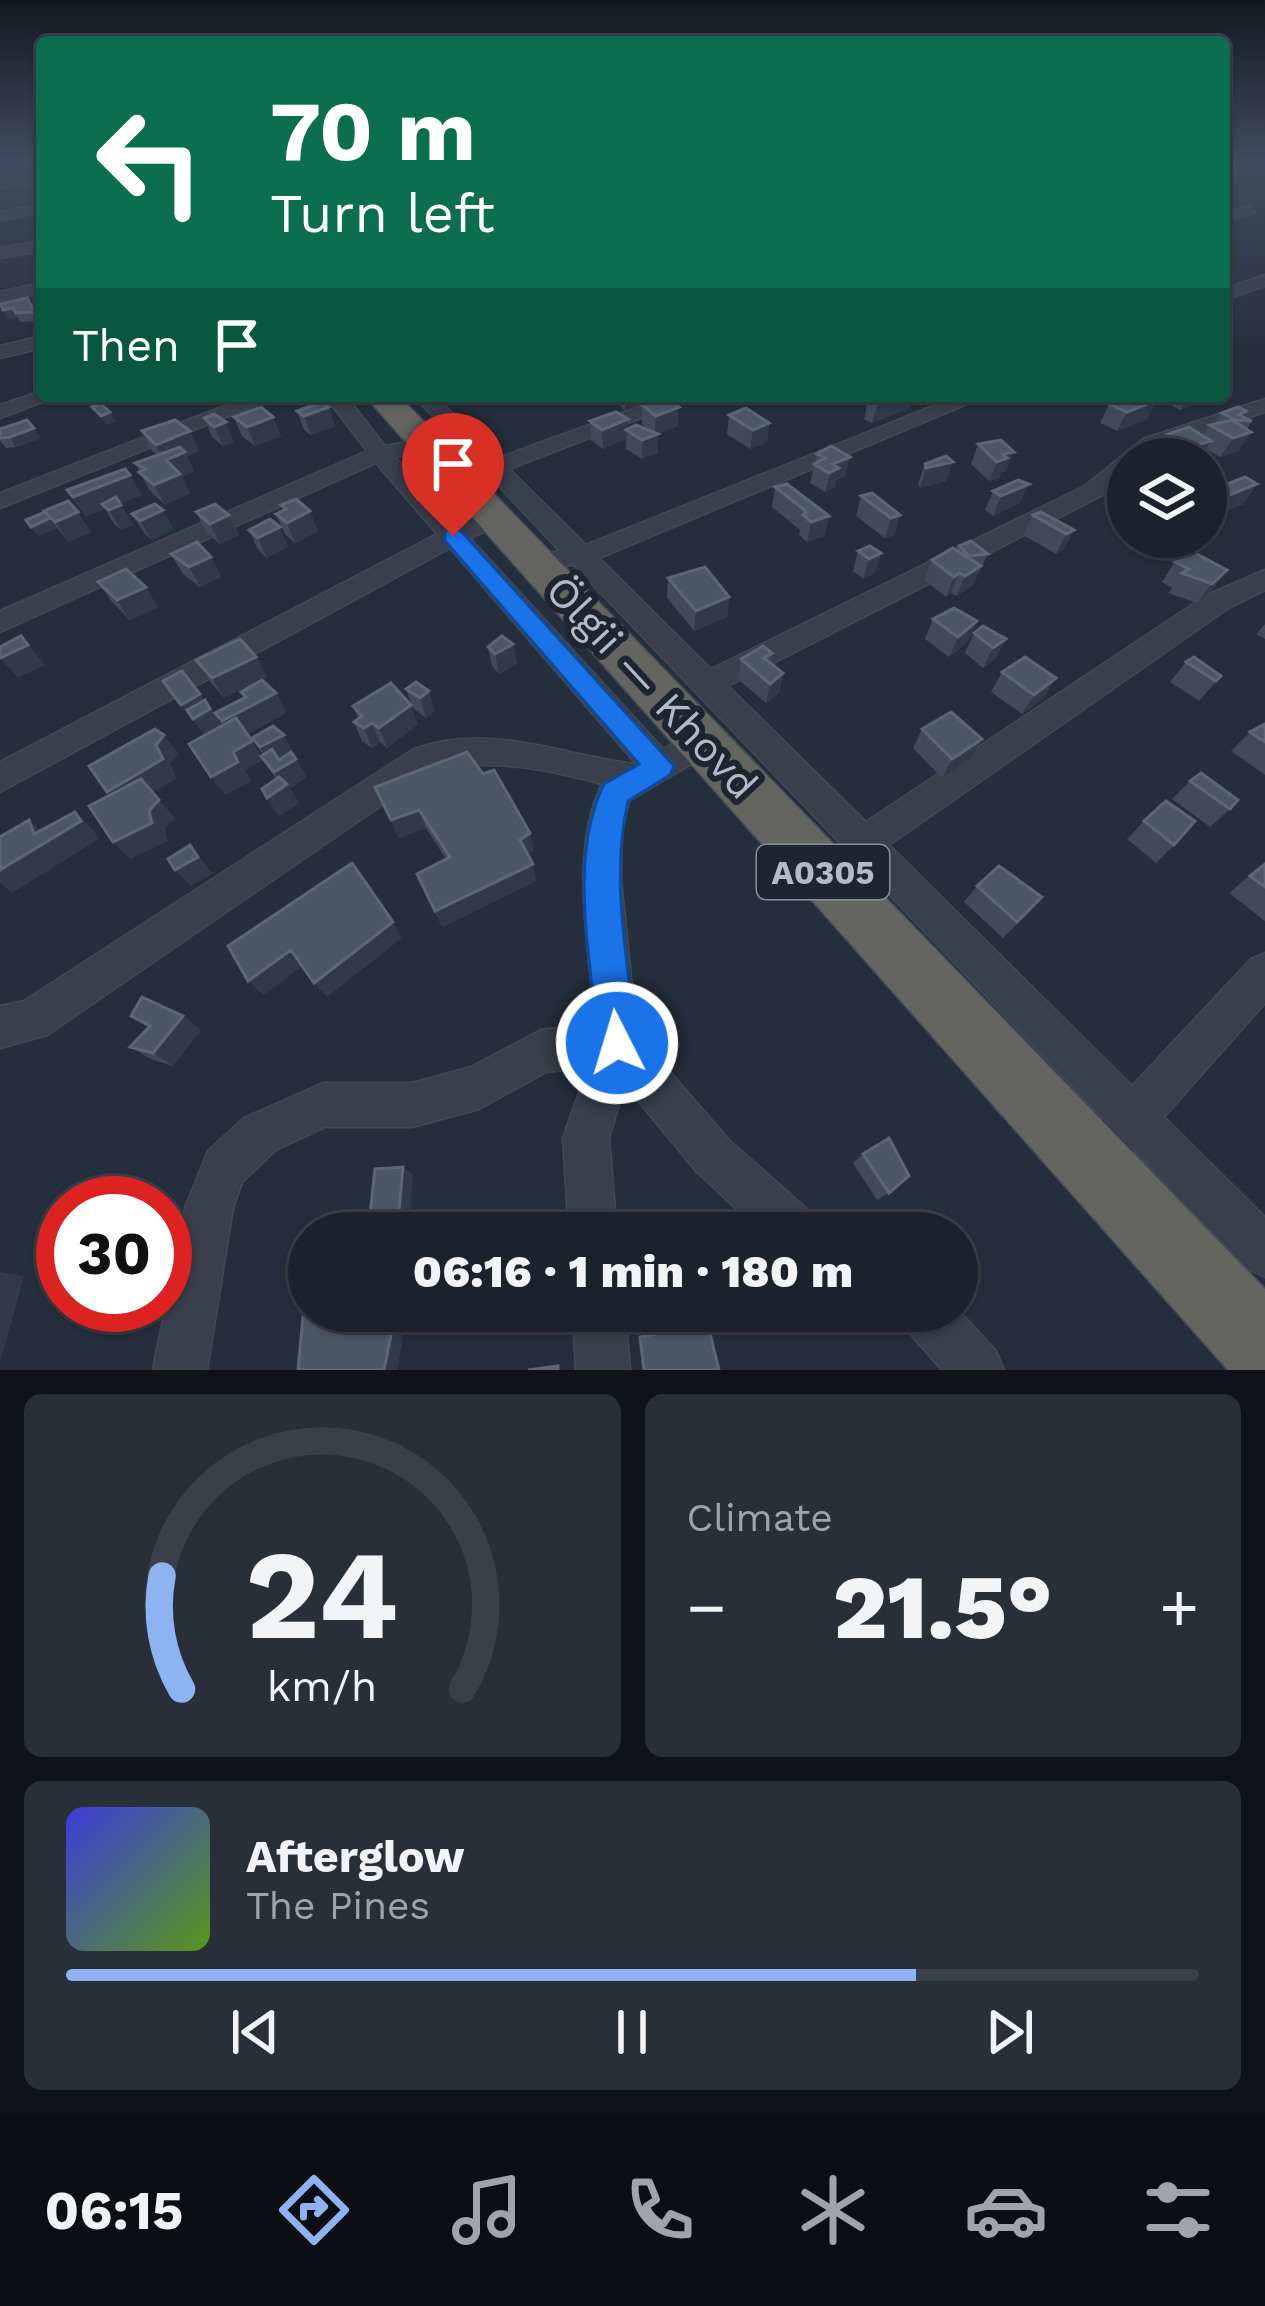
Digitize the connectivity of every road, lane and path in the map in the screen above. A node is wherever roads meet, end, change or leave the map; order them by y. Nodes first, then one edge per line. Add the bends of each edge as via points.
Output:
1 (36, 247) edge
2 (0, 253) edge
3 (1265, 280) edge
4 (36, 289) edge
5 (1230, 293) edge
6 (0, 297) edge
7 (36, 343) edge
8 (0, 352) edge
9 (36, 400) edge
10 (253, 402) edge
11 (343, 402) edge
12 (386, 402) edge
13 (669, 402) edge
14 (961, 402) edge
15 (1265, 405) edge
16 (0, 412) edge
17 (1169, 438) edge
18 (446, 471) edge
19 (1107, 479) edge
20 (0, 501) edge
21 (560, 559) junction
22 (1265, 579) edge
23 (0, 622) edge
24 (706, 684) junction
25 (666, 762) junction
26 (0, 778) edge
27 (863, 844) junction
28 (1265, 973) edge
29 (0, 1027) edge
30 (617, 1043) junction
31 (1135, 1116) junction
32 (1092, 1163) junction
33 (591, 1212) edge
34 (775, 1212) edge
35 (1265, 1252) edge
36 (600, 1332) edge
37 (942, 1332) edge
38 (1265, 1348) edge
39 (180, 1370) edge
40 (603, 1370) edge
41 (977, 1370) edge

1 - 2 street
3 - 5 street
4 - 6 street
7 - 8 street
9 - 16 street
10 - 20 street
11 - 18 street
12 - 18 highway, Ölgii — Khovd / A0305
13 - 18 street
14 - 21 street
15 - 17 street
18 - 21 highway, Ölgii — Khovd / A0305
18 - 23 street via 356,461
18 - 25 street
18 - 26 street
19 - 24 street
21 - 24 street
21 - 25 highway, Ölgii — Khovd / A0305
22 - 27 street via 1217,602
24 - 27 street
25 - 29 street via 467,747 425,758 32,1020
25 - 30 street via 614,794 605,831
25 - 32 highway, Ölgii — Khovd / A0305
27 - 31 street
28 - 31 street
30 - 33 street via 586,1138
30 - 34 street via 713,1156
30 - 39 street via 541,1051 479,1087 412,1105 322,1105 260,1134 224,1167 209,1208
31 - 32 street
31 - 35 street
32 - 38 highway, Ölgii — Khovd / A0305
36 - 40 street
37 - 41 street

